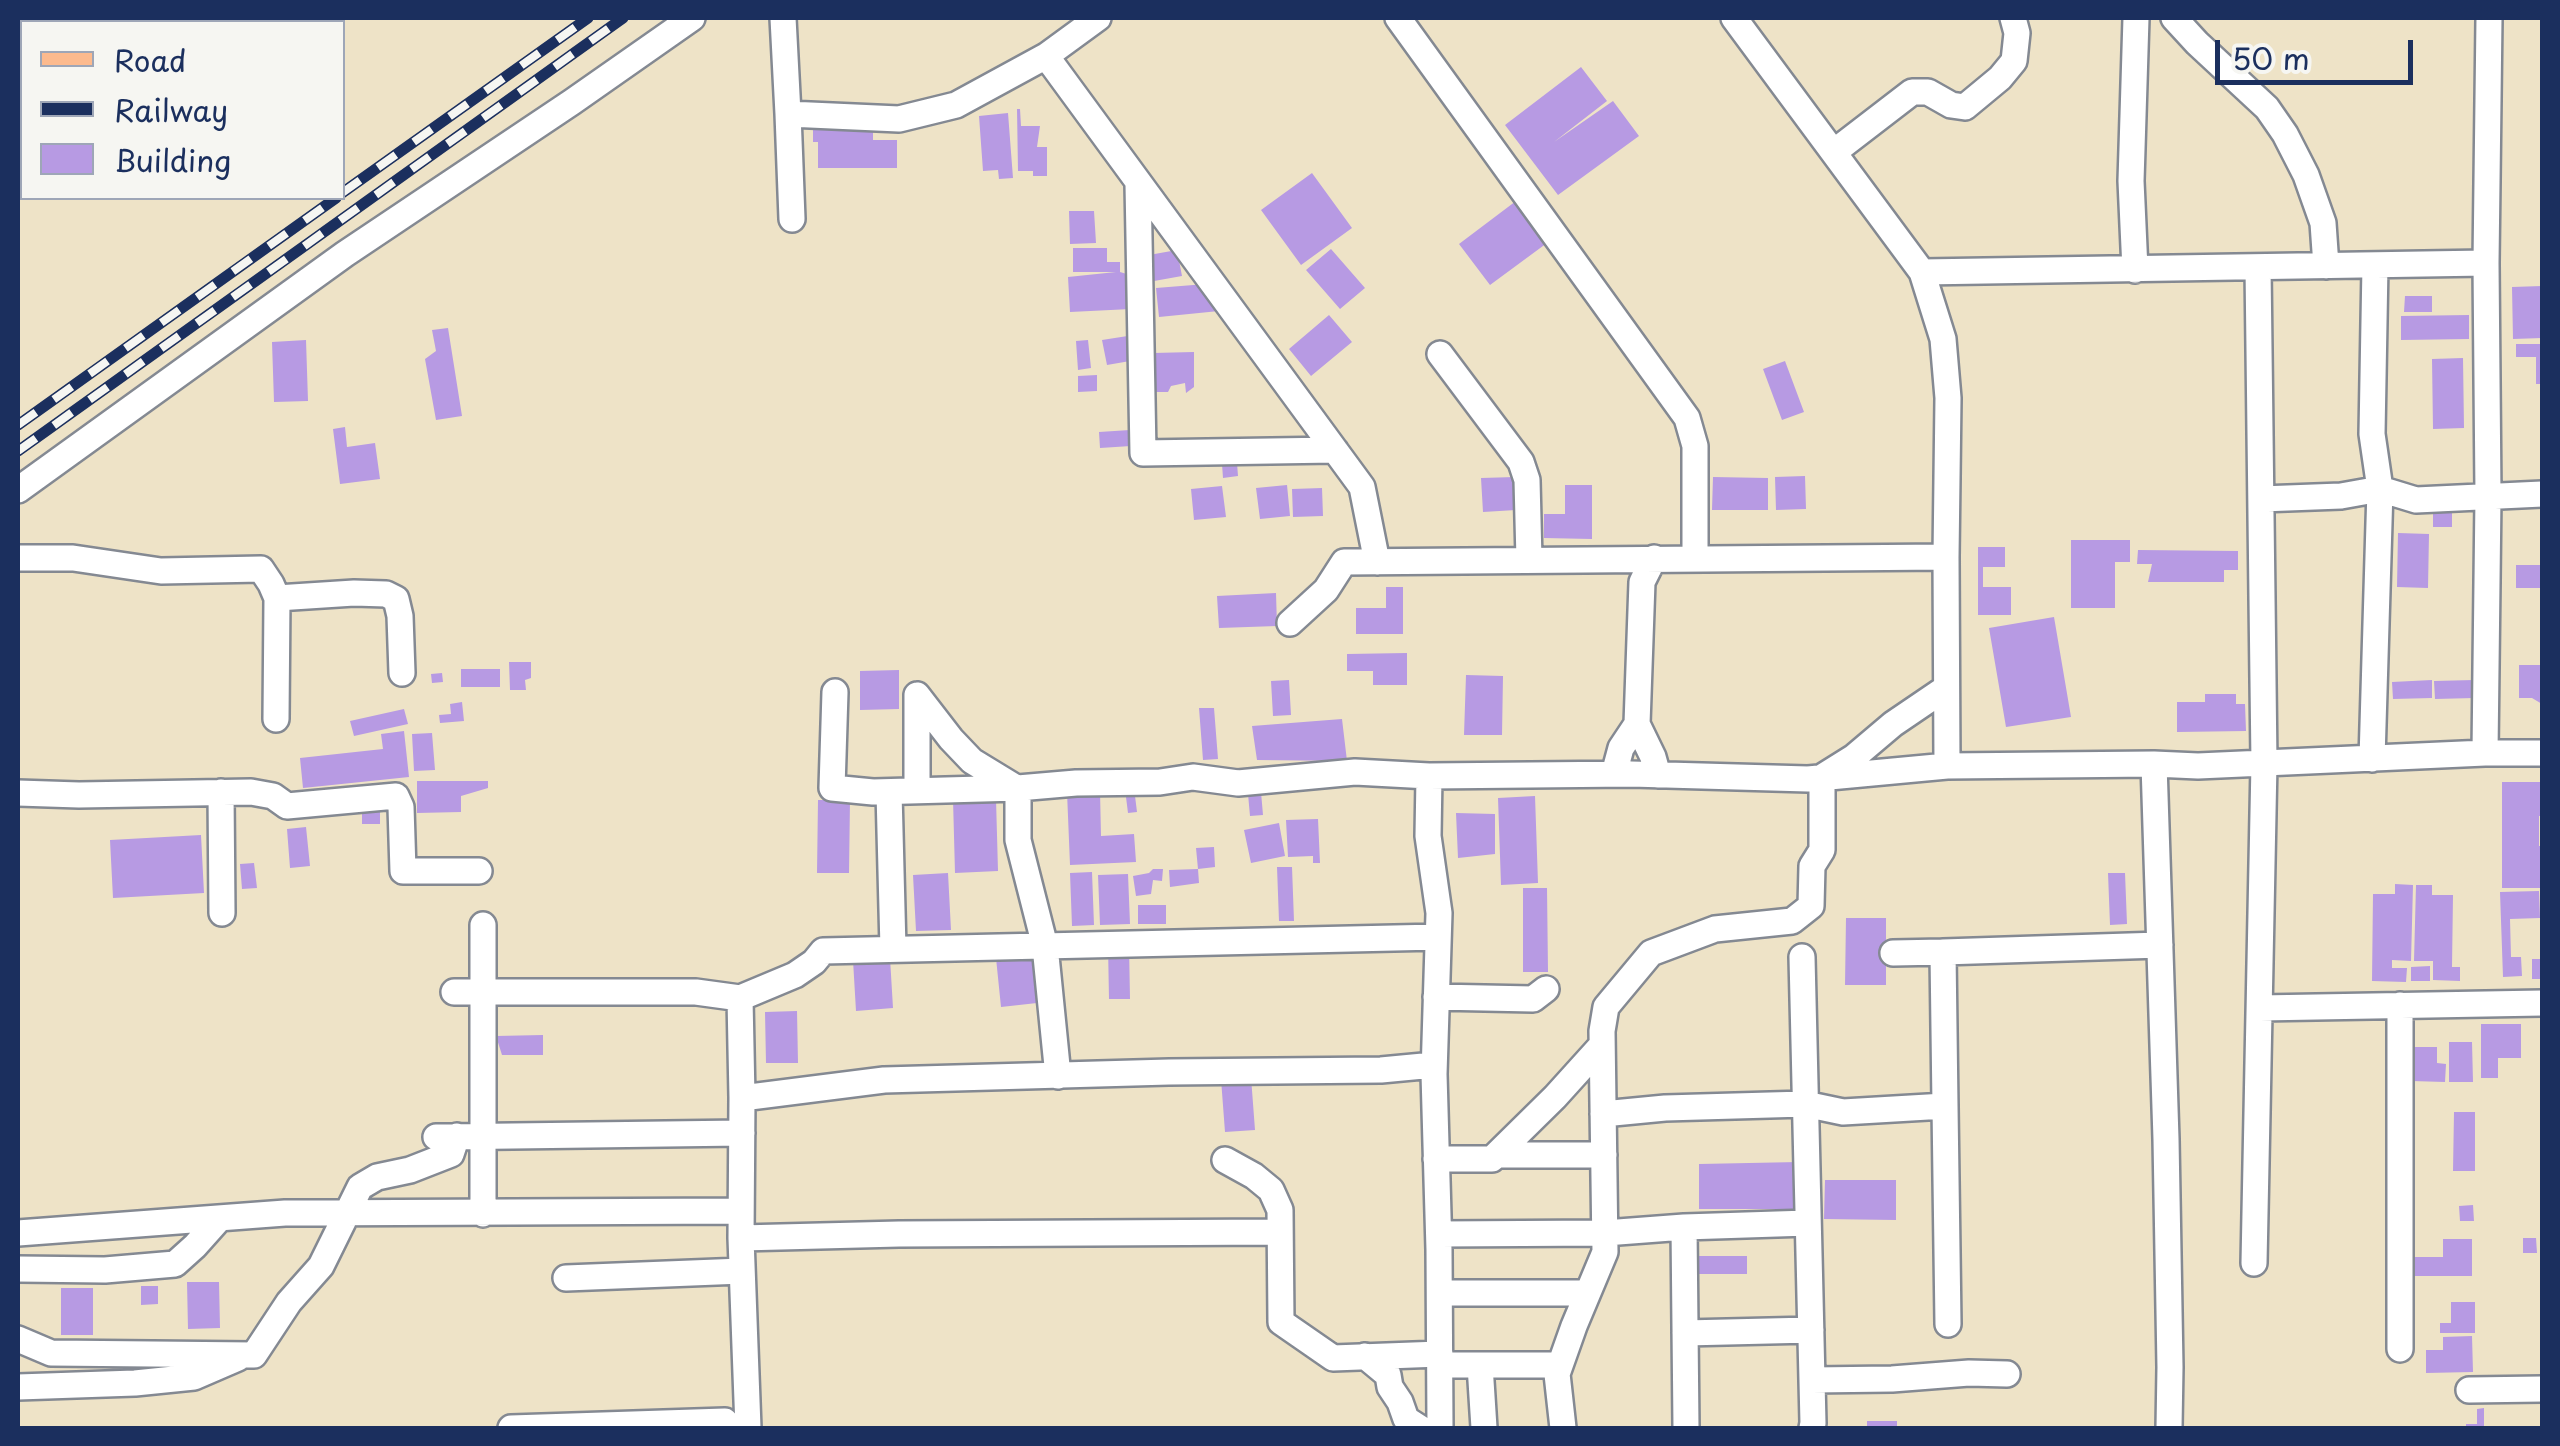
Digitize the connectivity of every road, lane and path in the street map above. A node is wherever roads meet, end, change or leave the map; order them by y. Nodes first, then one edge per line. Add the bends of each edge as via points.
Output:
1 (692, 18) edge
2 (783, 18) edge
3 (1098, 18) edge
4 (1398, 18) edge
5 (1734, 18) edge
6 (2012, 18) edge
7 (2136, 18) edge
8 (2174, 18) edge
9 (2490, 18) edge
10 (1046, 56) junction
11 (788, 114) junction
12 (1834, 152) junction
13 (1138, 184) junction
14 (792, 219) dead end
15 (2486, 263) junction
16 (2375, 265) junction
17 (2326, 266) junction
18 (2258, 267) junction
19 (2134, 270) junction
20 (1922, 272) junction
21 (1440, 354) dead end
22 (1335, 450) junction
23 (2380, 488) junction
24 (18, 490) edge
25 (2542, 494) edge
26 (2488, 496) junction
27 (2261, 499) junction
28 (1946, 557) junction
29 (18, 558) edge
30 (1654, 558) junction
31 (1694, 558) junction
32 (1528, 560) junction
33 (1377, 562) junction
34 (277, 598) junction
35 (1290, 623) dead end
36 (402, 673) dead end
37 (1946, 688) junction
38 (835, 692) dead end
39 (276, 720) dead end
40 (1637, 724) junction
41 (2486, 753) junction
42 (2542, 753) edge
43 (2372, 758) junction
44 (2264, 763) junction
45 (2154, 764) junction
46 (1947, 766) junction
47 (1614, 774) junction
48 (1658, 775) junction
49 (1429, 776) junction
50 (1822, 778) junction
51 (1018, 788) junction
52 (917, 790) junction
53 (221, 792) junction
54 (890, 792) junction
55 (18, 793) edge
56 (479, 871) dead end
57 (222, 912) dead end
58 (484, 925) dead end
59 (1438, 937) junction
60 (2160, 945) junction
61 (1046, 946) junction
62 (893, 949) junction
63 (1892, 952) dead end
64 (1943, 952) junction
65 (1802, 956) dead end
66 (1546, 988) dead end
67 (454, 992) dead end
68 (484, 992) junction
69 (740, 998) junction
70 (1436, 998) junction
71 (2542, 1003) edge
72 (2400, 1005) junction
73 (2260, 1008) junction
74 (1602, 1045) junction
75 (1434, 1065) junction
76 (1058, 1076) junction
77 (742, 1098) junction
78 (1806, 1104) junction
79 (1944, 1106) junction
80 (1603, 1114) junction
81 (742, 1133) junction
82 (484, 1136) junction
83 (1496, 1155) junction
84 (1604, 1155) junction
85 (1436, 1159) junction
86 (1225, 1160) dead end
87 (741, 1211) junction
88 (346, 1214) junction
89 (484, 1214) junction
90 (220, 1218) junction
91 (1808, 1222) junction
92 (1684, 1226) junction
93 (1280, 1232) junction
94 (18, 1233) edge
95 (1605, 1233) junction
96 (1439, 1234) junction
97 (741, 1238) junction
98 (2254, 1263) dead end
99 (18, 1269) edge
100 (742, 1271) junction
101 (566, 1278) dead end
102 (1588, 1292) junction
103 (1440, 1294) junction
104 (1948, 1324) dead end
105 (1811, 1330) junction
106 (1684, 1333) junction
107 (18, 1338) edge
108 (2400, 1349) dead end
109 (244, 1354) junction
110 (1365, 1356) junction
111 (1440, 1360) junction
112 (1480, 1365) junction
113 (1560, 1365) junction
114 (2007, 1374) dead end
115 (1812, 1380) junction
116 (18, 1387) edge
117 (2542, 1389) edge
118 (2469, 1390) dead end
119 (734, 1424) edge
120 (510, 1428) edge
121 (1420, 1428) edge
122 (1440, 1428) edge
123 (1484, 1428) edge
124 (1563, 1428) edge
125 (1686, 1428) edge
126 (1812, 1428) edge
127 (2169, 1428) edge

1 - 24 street via 346,254
2 - 11 street
3 - 10 street
4 - 31 street via 1687,418 1695,446
5 - 12 street
6 - 12 street via 2014,60 1965,107 1912,92
7 - 19 street
8 - 17 street via 2285,134 2323,223
9 - 15 street
10 - 11 street via 956,106 900,118
10 - 13 street
11 - 14 street
12 - 20 street
13 - 22 street
13 - 22 street via 1143,453
15 - 16 street
15 - 26 street
16 - 17 street
16 - 23 street via 2372,434
17 - 18 street
18 - 19 street
18 - 27 street
19 - 20 street
20 - 28 street via 1943,340 1948,398
21 - 32 street via 1520,462 1527,480
22 - 33 street via 1362,487
23 - 26 street via 2416,500
23 - 27 street
23 - 43 street
25 - 26 street
26 - 41 street
27 - 44 street
28 - 31 street
28 - 37 street
29 - 34 street via 161,571 261,569
30 - 31 street
30 - 32 street
30 - 40 street via 1642,582
32 - 33 street
33 - 35 street via 1344,562 1326,590
34 - 36 street via 354,593 396,599
34 - 39 street
37 - 46 street
37 - 50 street
38 - 54 street via 832,788
40 - 47 street
40 - 48 street
41 - 42 street
41 - 43 street
43 - 44 street
44 - 45 street
44 - 73 street
45 - 46 street
45 - 60 street
46 - 50 street
47 - 48 street
47 - 49 street
48 - 50 street
49 - 51 street via 1356,772 1238,783 1193,776
49 - 59 street
50 - 74 street via 1822,850 1812,866 1811,906 1792,921 1715,929 1650,953 1606,1007
51 - 52 street
51 - 52 street via 972,761 917,695
51 - 61 street via 1018,840
52 - 54 street
53 - 55 street
53 - 56 street via 273,796 287,806 396,796 403,871
53 - 57 street
54 - 62 street
58 - 68 street
59 - 61 street
59 - 70 street
60 - 64 street
60 - 127 street
61 - 62 street
61 - 76 street
62 - 69 street via 823,951 795,976
63 - 64 street
64 - 79 street
65 - 78 street
66 - 70 street via 1533,999
67 - 68 street
68 - 69 street
68 - 82 street
69 - 77 street
70 - 75 street
71 - 72 street
72 - 73 street
72 - 108 street
73 - 98 street
74 - 80 street
74 - 83 street
75 - 76 street
75 - 85 street
76 - 77 street via 884,1080
77 - 81 street
78 - 79 street via 1843,1112
78 - 80 street
78 - 91 street
79 - 104 street
80 - 84 street
81 - 82 street
81 - 87 street
82 - 88 street via 447,1137 451,1154 377,1177 360,1187
82 - 89 street
83 - 84 street
83 - 85 street
84 - 95 street
85 - 96 street
86 - 93 street via 1271,1190
87 - 89 street
87 - 97 street
88 - 89 street
88 - 90 street
88 - 109 street via 321,1266 254,1355
90 - 94 street
90 - 99 street via 174,1264
91 - 92 street
91 - 105 street
92 - 95 street
92 - 106 street
93 - 97 street
93 - 110 street via 1281,1322 1333,1358
95 - 96 street
95 - 102 street via 1605,1252
96 - 103 street
97 - 100 street
100 - 101 street
100 - 119 street
102 - 103 street
102 - 113 street
103 - 111 street
105 - 106 street
105 - 115 street
106 - 125 street
107 - 109 street via 51,1353
109 - 116 street via 194,1378
110 - 111 street
110 - 121 street via 1388,1375 1406,1419
111 - 112 street
111 - 122 street
112 - 113 street
112 - 123 street
113 - 124 street
114 - 115 street
115 - 126 street
117 - 118 street
119 - 120 street

